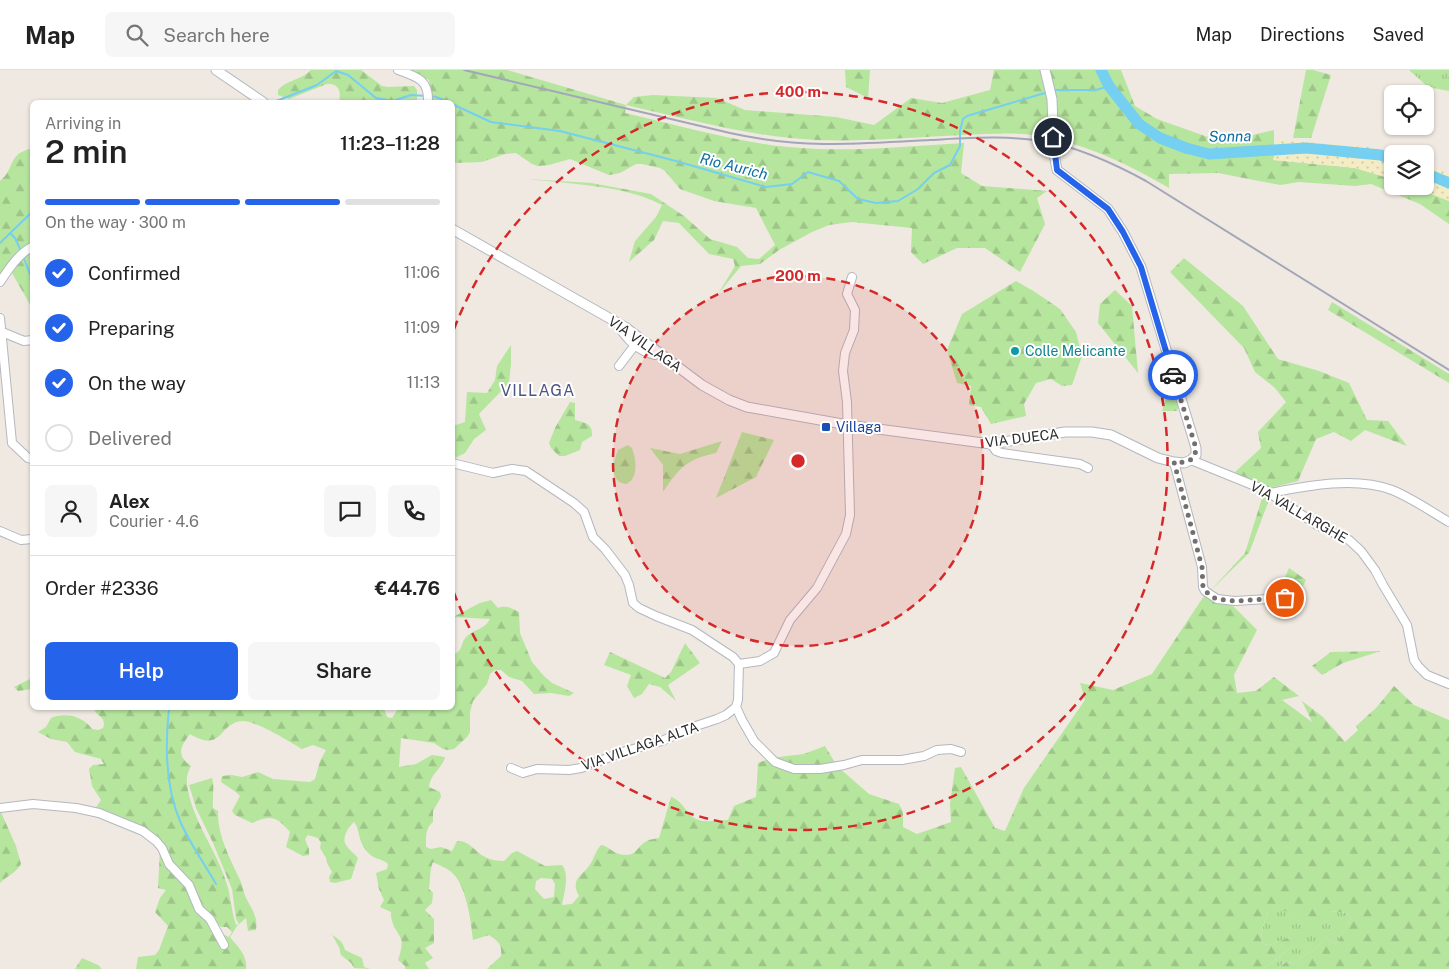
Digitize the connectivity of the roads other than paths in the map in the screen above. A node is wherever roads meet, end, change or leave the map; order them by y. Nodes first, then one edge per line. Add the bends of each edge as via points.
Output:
1 (216, 70) edge
2 (398, 70) edge
3 (1045, 70) edge
4 (259, 100) edge
5 (428, 100) edge
6 (455, 231) edge
7 (30, 248) edge
8 (852, 277) dead end
9 (0, 282) edge
10 (0, 318) edge
11 (616, 322) junction
12 (2, 332) junction
13 (30, 340) edge
14 (634, 345) junction
15 (660, 352) junction
16 (618, 366) dead end
17 (848, 425) junction
18 (991, 444) junction
19 (30, 458) edge
20 (1191, 460) junction
21 (1174, 462) junction
22 (455, 464) edge
23 (1088, 468) dead end
24 (1270, 493) junction
25 (1449, 522) edge
26 (0, 531) edge
27 (30, 539) edge
28 (1288, 613) dead end
29 (739, 664) junction
30 (1449, 684) edge
31 (736, 707) junction
32 (961, 752) dead end
33 (512, 768) dead end
34 (0, 808) edge
35 (224, 945) dead end

1 - 4 street
2 - 5 street via 424,82
3 - 20 street via 1052,99 1057,170 1108,209 1141,267 1196,448 1196,455
6 - 11 street, VIA VILLAGA
7 - 9 street
8 - 17 street via 847,294 855,310 854,330 844,353 843,370
10 - 12 street
11 - 14 street
11 - 15 street, VIA VILLAGA
12 - 13 street
12 - 19 street via 12,443
14 - 15 street via 655,355
14 - 16 street
15 - 17 street, VIA VILLAGA via 702,385 747,407
17 - 18 street, VIA DUECA
17 - 29 street via 850,515 846,534 817,588 790,620 774,653 760,661
18 - 21 street, VIA DUECA via 1064,432 1092,432 1111,436
18 - 23 street via 1002,453 1080,464
20 - 21 street, VIA DUECA
20 - 24 street, VIA VALLARGHE
21 - 28 street via 1202,567 1205,591 1216,599 1235,601 1285,598
22 - 29 street via 494,473 512,469 526,471 574,503 584,512 593,537 625,575 633,603 692,630
24 - 25 street via 1310,485 1375,485 1403,495
24 - 30 street, VIA VALLARGHE via 1361,550 1407,626 1414,660 1427,675
26 - 27 street via 21,540
29 - 31 street
31 - 32 street via 754,740 775,762 794,769 820,769 862,760 902,760 937,750
31 - 33 street, VIA VILLAGA ALTA via 717,719 662,741 581,768 537,769 523,773
34 - 35 street via 33,804 76,808 99,813 143,831 156,841 188,885 199,910 210,919

